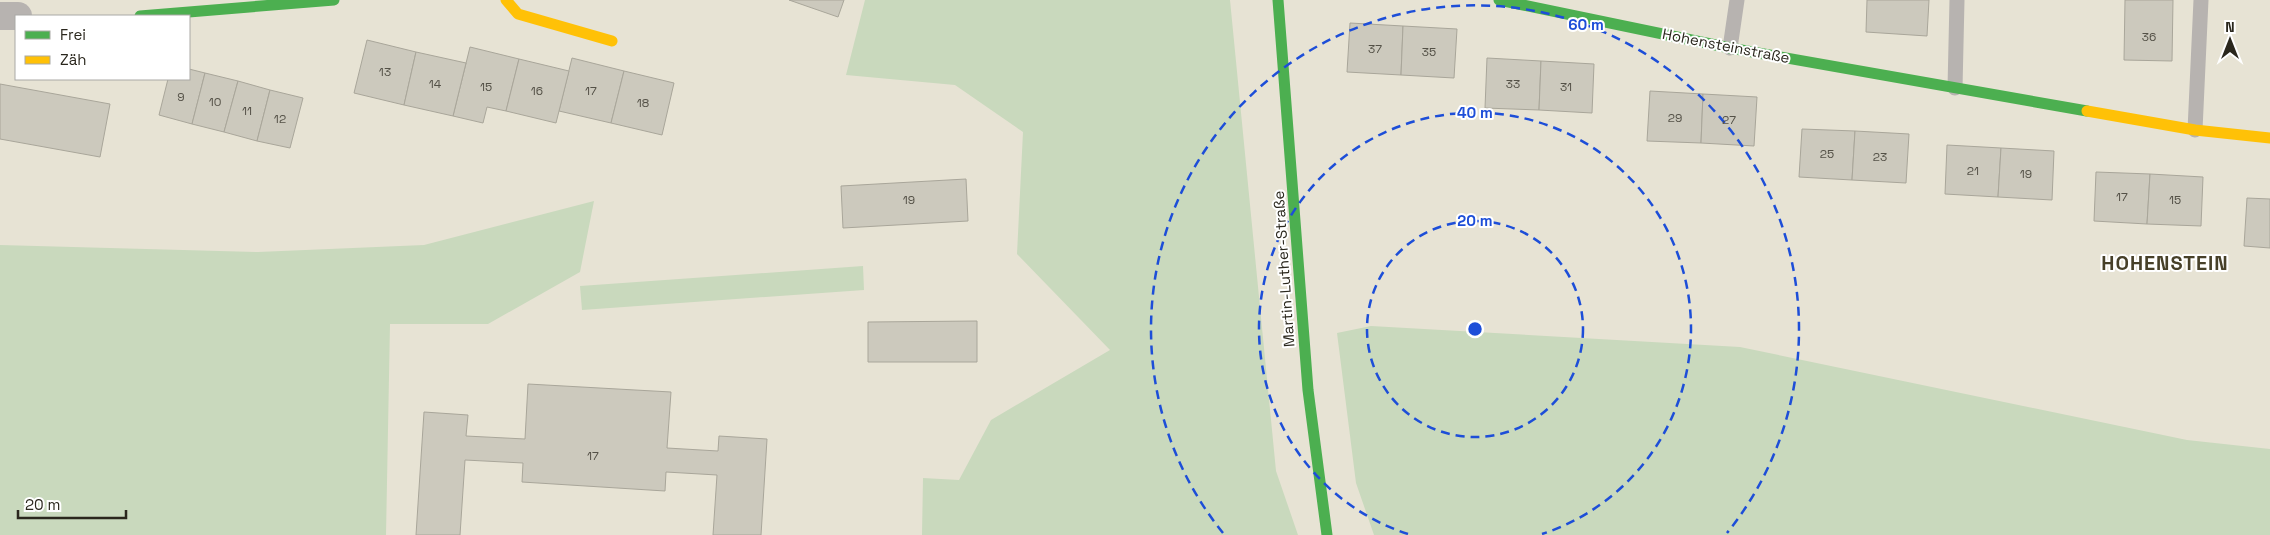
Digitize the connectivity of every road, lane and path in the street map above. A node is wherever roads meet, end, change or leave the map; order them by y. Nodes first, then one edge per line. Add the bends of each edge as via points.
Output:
1 (334, 0) edge
2 (506, 0) edge
3 (1278, 0) edge
4 (1499, 0) edge
5 (1737, 0) edge
6 (1957, 0) edge
7 (2201, 0) edge
8 (1532, 4) edge
9 (152, 15) edge
10 (0, 16) edge
11 (15, 16) edge
12 (612, 42) dead end
13 (1730, 48) junction
14 (1954, 88) junction
15 (2195, 130) junction
16 (2270, 138) edge
17 (1327, 535) edge

1 - 9 street
2 - 12 street via 518,14
3 - 17 street, Martin-Luther-Straße via 1308,390
4 - 8 street, Hohensteinstraße
5 - 13 lane
6 - 14 lane
7 - 15 lane
8 - 13 street, Hohensteinstraße
10 - 11 street
13 - 14 street, Hohensteinstraße
14 - 15 street, Hohensteinstraße
15 - 16 street, Hohensteinstraße

